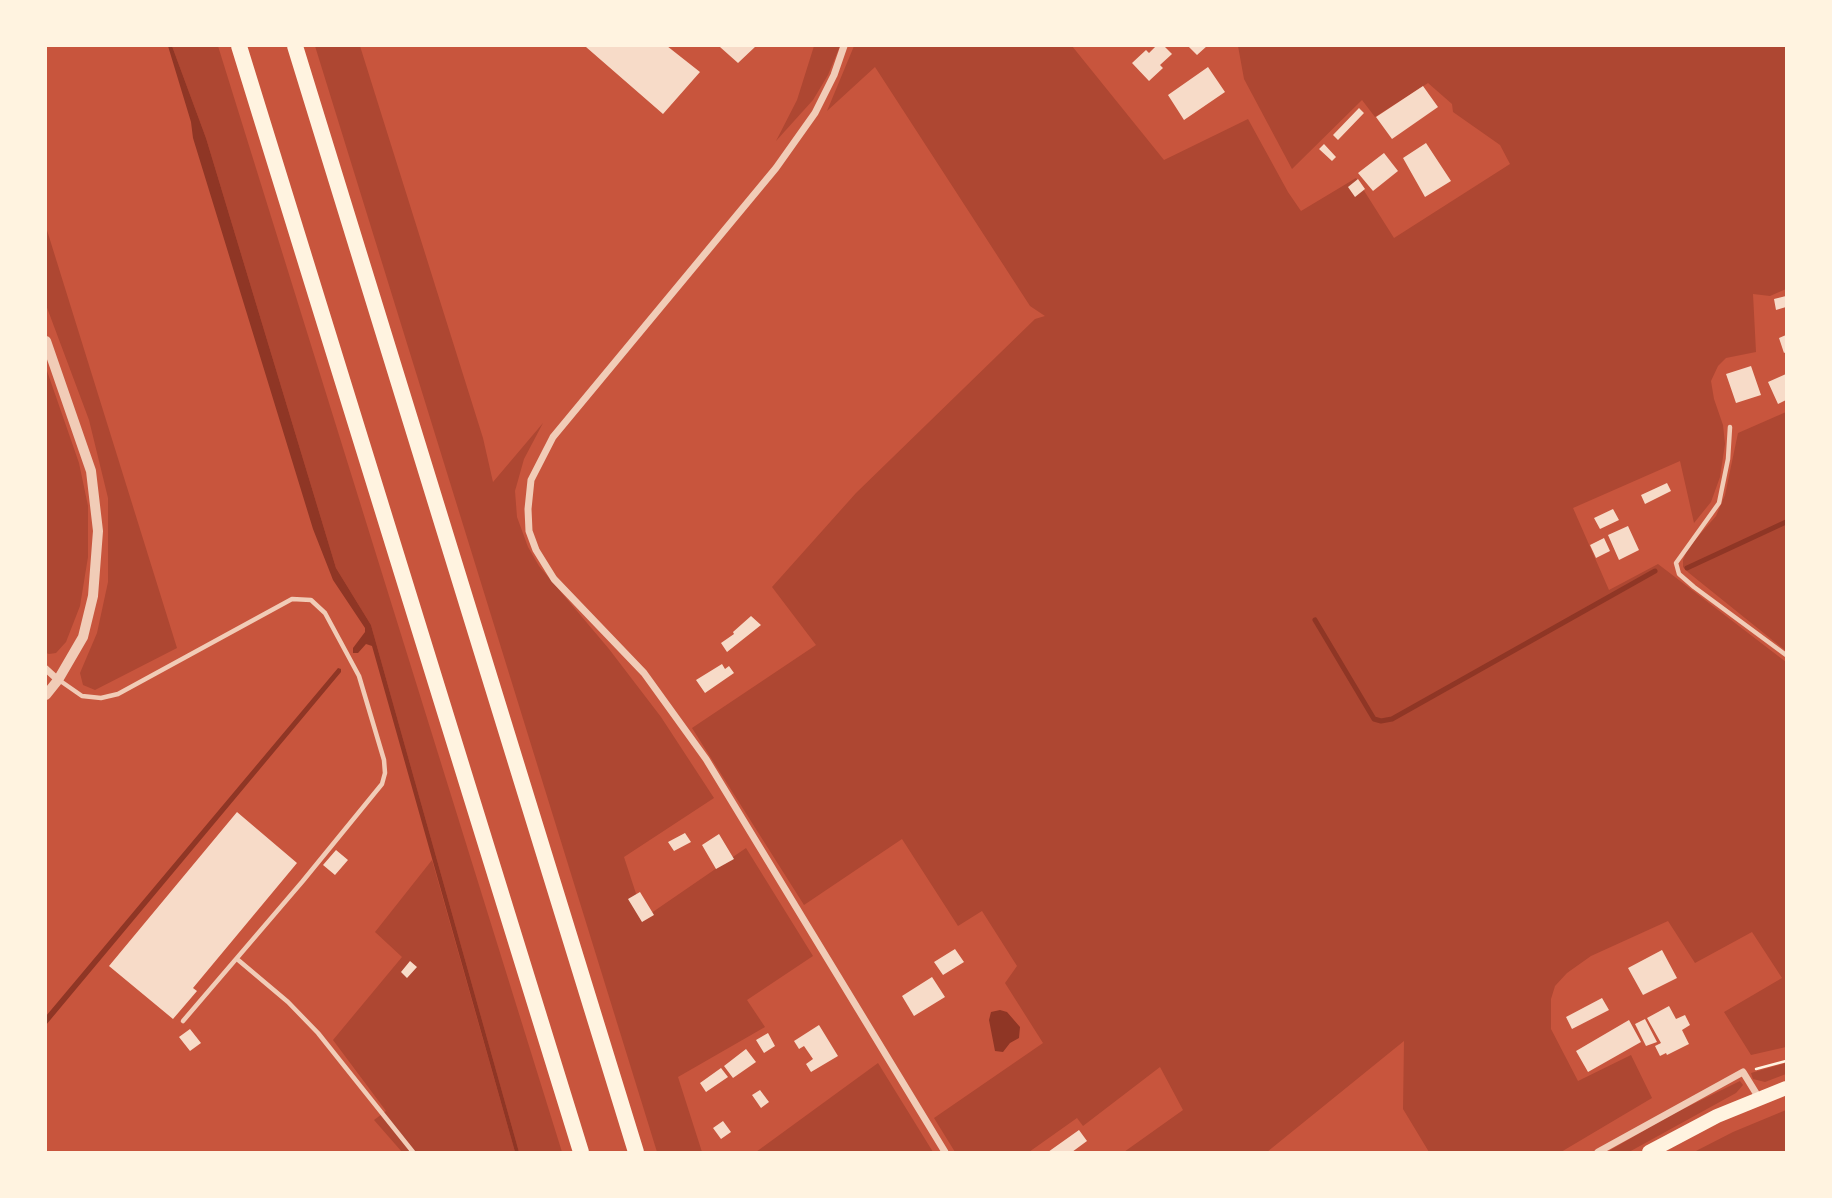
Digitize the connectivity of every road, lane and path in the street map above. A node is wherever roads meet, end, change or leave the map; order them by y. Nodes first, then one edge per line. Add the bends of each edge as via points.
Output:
1 (239, 46) edge
2 (295, 46) edge
3 (844, 46) edge
4 (46, 341) edge
5 (1730, 427) dead end
6 (1787, 655) edge
7 (46, 669) edge
8 (58, 680) junction
9 (46, 695) edge
10 (237, 959) junction
11 (183, 1021) dead end
12 (1787, 1061) edge
13 (1743, 1072) junction
14 (1787, 1088) edge
15 (1759, 1098) junction
16 (413, 1153) edge
17 (581, 1153) edge
18 (636, 1153) edge
19 (945, 1153) edge
20 (1598, 1153) edge
21 (1649, 1153) edge

1 - 17 highway
2 - 18 highway
3 - 19 street via 816,113 776,168 553,437 531,480 529,531 554,579 644,673 706,759
4 - 8 street via 91,471 98,531 93,596 83,636
5 - 6 lane via 1719,503 1675,563 1693,587
7 - 8 street
8 - 9 street
8 - 10 lane via 82,696 118,694 292,599 311,600 325,613 359,676 385,773 375,795
10 - 11 lane
10 - 16 lane via 318,1033
12 - 13 path
13 - 15 street
13 - 20 street
14 - 15 main road
15 - 21 main road

